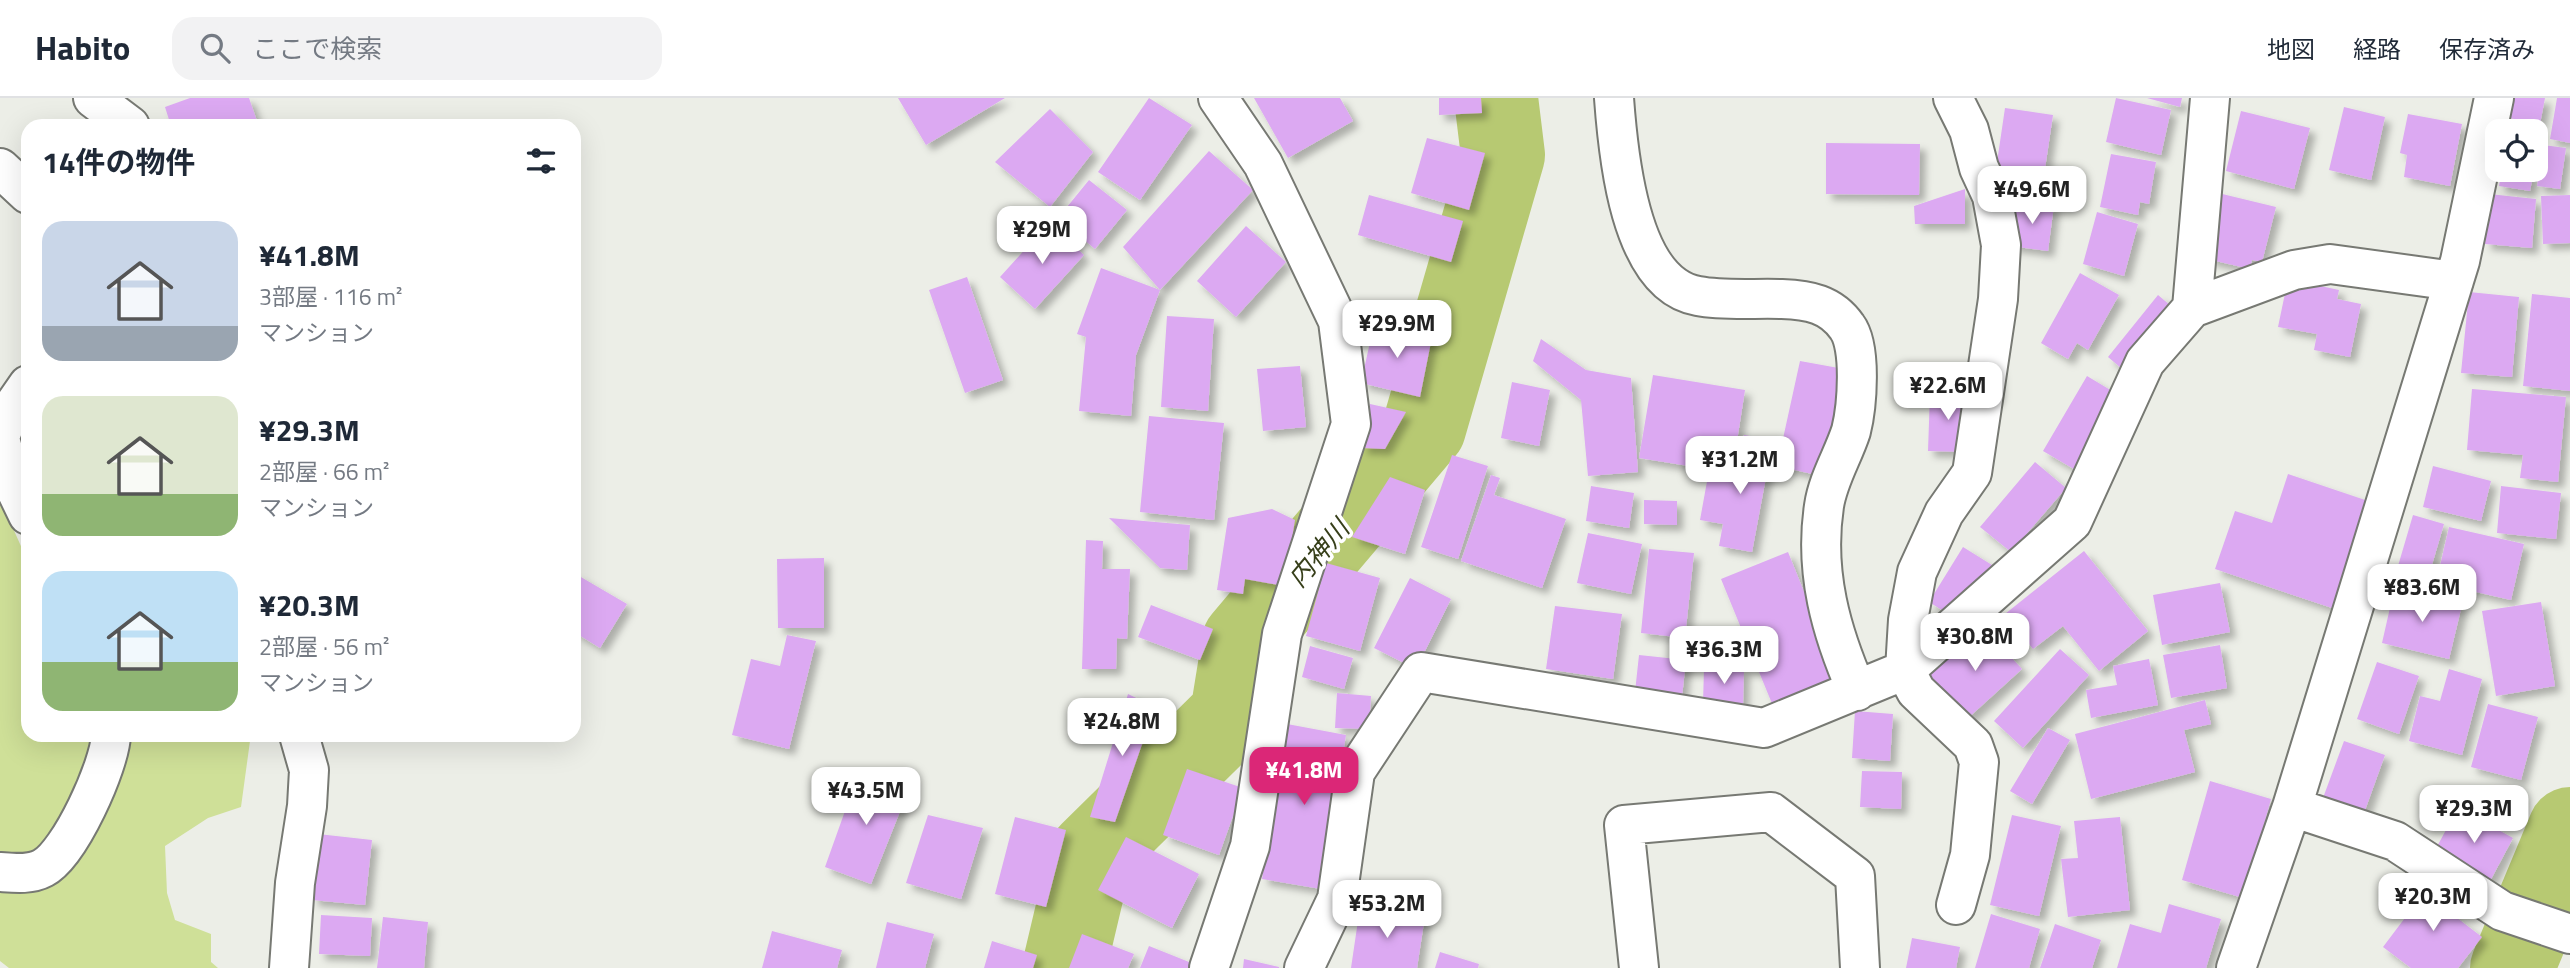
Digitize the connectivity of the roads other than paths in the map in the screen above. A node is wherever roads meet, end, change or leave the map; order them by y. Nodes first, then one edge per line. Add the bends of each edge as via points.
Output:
1 (93, 98) edge
2 (1217, 98) edge
3 (1614, 98) edge
4 (1953, 98) edge
5 (2210, 98) edge
6 (2494, 98) edge
7 (121, 119) edge
8 (0, 168) edge
9 (21, 188) edge
10 (2454, 281) junction
11 (2192, 308) junction
12 (21, 395) edge
13 (0, 438) edge
14 (21, 501) edge
15 (1905, 670) junction
16 (1857, 691) junction
17 (109, 742) edge
18 (301, 742) edge
19 (2292, 807) junction
20 (0, 872) edge
21 (1956, 905) dead end
22 (2561, 932) edge
23 (289, 968) edge
24 (1209, 968) edge
25 (1304, 968) edge
26 (1639, 968) edge
27 (1860, 968) edge
28 (2236, 968) edge

1 - 7 street
2 - 24 street via 1263,164 1338,321 1351,424 1282,634 1250,846
3 - 16 street via 1628,197 1645,252 1660,274 1696,296 1806,300 1828,307 1848,328 1856,348 1856,390 1851,431 1824,505 1822,550 1824,594 1837,645
4 - 15 street via 1992,196 2001,245 1998,299 1972,472 1944,513 1917,572
5 - 11 street
6 - 10 street
8 - 9 street
10 - 11 street via 2330,264 2294,270
10 - 19 street
11 - 15 street via 2145,362 2072,522
12 - 13 street
13 - 14 street
15 - 16 street
15 - 21 street via 1916,691 1973,745 1979,762 1970,855
16 - 25 street via 1764,727 1422,672 1354,772 1337,899
17 - 20 street via 100,780 65,845 44,868
18 - 23 street via 309,770
19 - 22 street via 2395,841 2516,918
19 - 28 street
26 - 27 street via 1624,825 1771,812 1855,876

